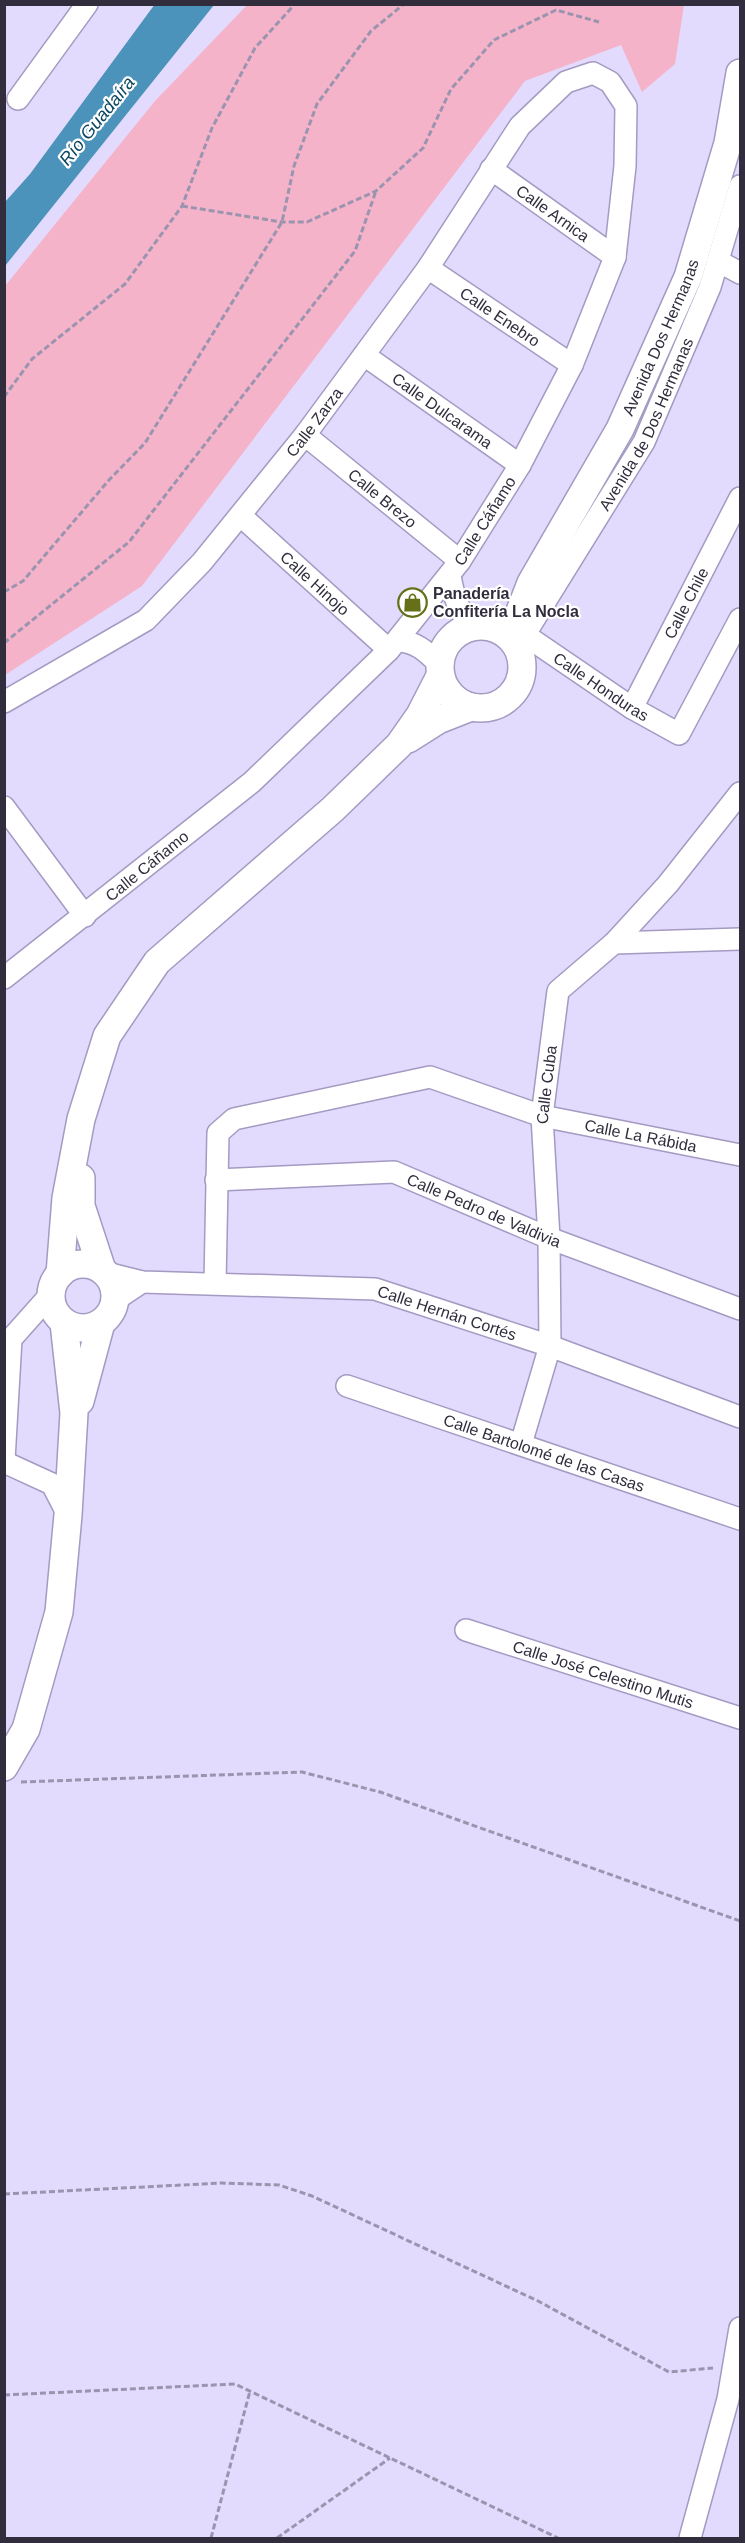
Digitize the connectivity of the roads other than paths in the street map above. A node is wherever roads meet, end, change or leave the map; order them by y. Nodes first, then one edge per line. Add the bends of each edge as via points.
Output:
1 (87, 4) edge
2 (741, 73) edge
3 (566, 82) joint
4 (18, 99) dead end
5 (491, 168) junction
6 (741, 186) edge
7 (615, 256) junction
8 (718, 261) junction
9 (428, 268) junction
10 (741, 273) edge
11 (364, 355) junction
12 (572, 365) junction
13 (304, 435) junction
14 (520, 465) junction
15 (741, 498) edge
16 (241, 516) junction
17 (455, 568) junction
18 (531, 584) junction
19 (741, 619) edge
20 (478, 626) junction
21 (517, 640) junction
22 (393, 646) junction
23 (440, 670) junction
24 (4, 702) edge
25 (471, 707) junction
26 (632, 708) junction
27 (399, 745) junction
28 (741, 793) edge
29 (4, 807) edge
30 (85, 916) junction
31 (741, 939) edge
32 (614, 943) junction
33 (4, 978) edge
34 (542, 1116) junction
35 (81, 1119) junction
36 (741, 1155) edge
37 (216, 1180) junction
38 (549, 1238) junction
39 (104, 1271) junction
40 (142, 1282) junction
41 (215, 1283) junction
42 (55, 1284) junction
43 (741, 1309) edge
44 (108, 1312) junction
45 (64, 1323) junction
46 (550, 1346) junction
47 (347, 1386) dead end
48 (74, 1413) junction
49 (741, 1417) edge
50 (521, 1443) junction
51 (4, 1461) edge
52 (68, 1515) junction
53 (741, 1519) edge
54 (466, 1630) dead end
55 (741, 1718) edge
56 (10, 1775) edge
57 (741, 2328) edge
58 (734, 2401) edge
59 (690, 2538) edge

1 - 4 street
2 - 18 main road, Avenida Dos Hermanas via 728,143 688,278 620,429
3 - 5 street, Calle Zarza via 520,126
3 - 7 street, Calle Cáñamo via 593,73 610,82 626,106 625,166
5 - 7 street, Calle Arnica
5 - 9 street, Calle Zarza
6 - 8 street, Avenida de Dos Hermanas
7 - 12 street, Calle Cáñamo
8 - 10 street
8 - 21 street, Avenida de Dos Hermanas via 644,442
9 - 11 street, Calle Zarza
9 - 12 street, Calle Enebro
11 - 13 street, Calle Zarza
11 - 14 street, Calle Dulcarama
12 - 14 street, Calle Cáñamo
13 - 16 street, Calle Zarza
13 - 17 street, Calle Brezo
14 - 17 street, Calle Cáñamo
15 - 26 street, Calle Chile
16 - 22 street, Calle Hinojo
16 - 24 street, Calle Zarza via 146,620
17 - 20 street via 453,594 460,612
17 - 22 street, Calle Cáñamo
18 - 20 main road, Avenida Dos Hermanas
18 - 21 main road, Avenida Dos Hermanas
19 - 26 street, Calle Honduras via 679,734
20 - 21 main road via 501,631
20 - 23 main road via 449,640
21 - 25 main road via 522,664 516,688 496,705
21 - 26 street, Calle Honduras
22 - 23 street, Calle Hinojo via 409,641
22 - 30 street, Calle Cáñamo via 252,782
23 - 25 main road via 452,696
23 - 27 main road via 420,715
25 - 27 main road via 438,720
27 - 35 main road via 333,809 157,962 107,1035
28 - 32 street, Calle Cuba via 668,884
29 - 30 street
30 - 33 street, Calle Cáñamo
31 - 32 street
32 - 34 street, Calle Cuba via 558,991
34 - 36 street, Calle La Rábida
34 - 37 street, Calle La Rábida via 430,1077 234,1119 218,1133
34 - 38 street, Calle Cuba
35 - 39 main road via 81,1206
35 - 42 main road
37 - 38 street, Calle Pedro de Valdivia via 394,1172
37 - 41 street, Calle La Rábida
38 - 43 street, Calle Pedro de Valdivia
38 - 46 street, Calle Cuba
39 - 40 street, Calle Hernán Cortés
39 - 42 main road via 94,1266 71,1266
39 - 44 main road via 113,1286
40 - 41 street, Calle Hernán Cortés
40 - 44 street
41 - 46 street, Calle Hernán Cortés via 375,1289
42 - 45 main road via 56,1315
42 - 51 street via 11,1339
44 - 45 main road via 94,1327
44 - 48 main road
45 - 48 main road
46 - 49 street, Calle Hernán Cortés
46 - 50 street, Calle Cuba
47 - 50 street, Calle Bartolomé de las Casas
48 - 52 main road
50 - 53 street, Calle Bartolomé de las Casas
51 - 52 street via 52,1484
52 - 56 main road via 58,1612
54 - 55 street, Calle José Celestino Mutis
57 - 58 street via 734,2366
58 - 59 street

